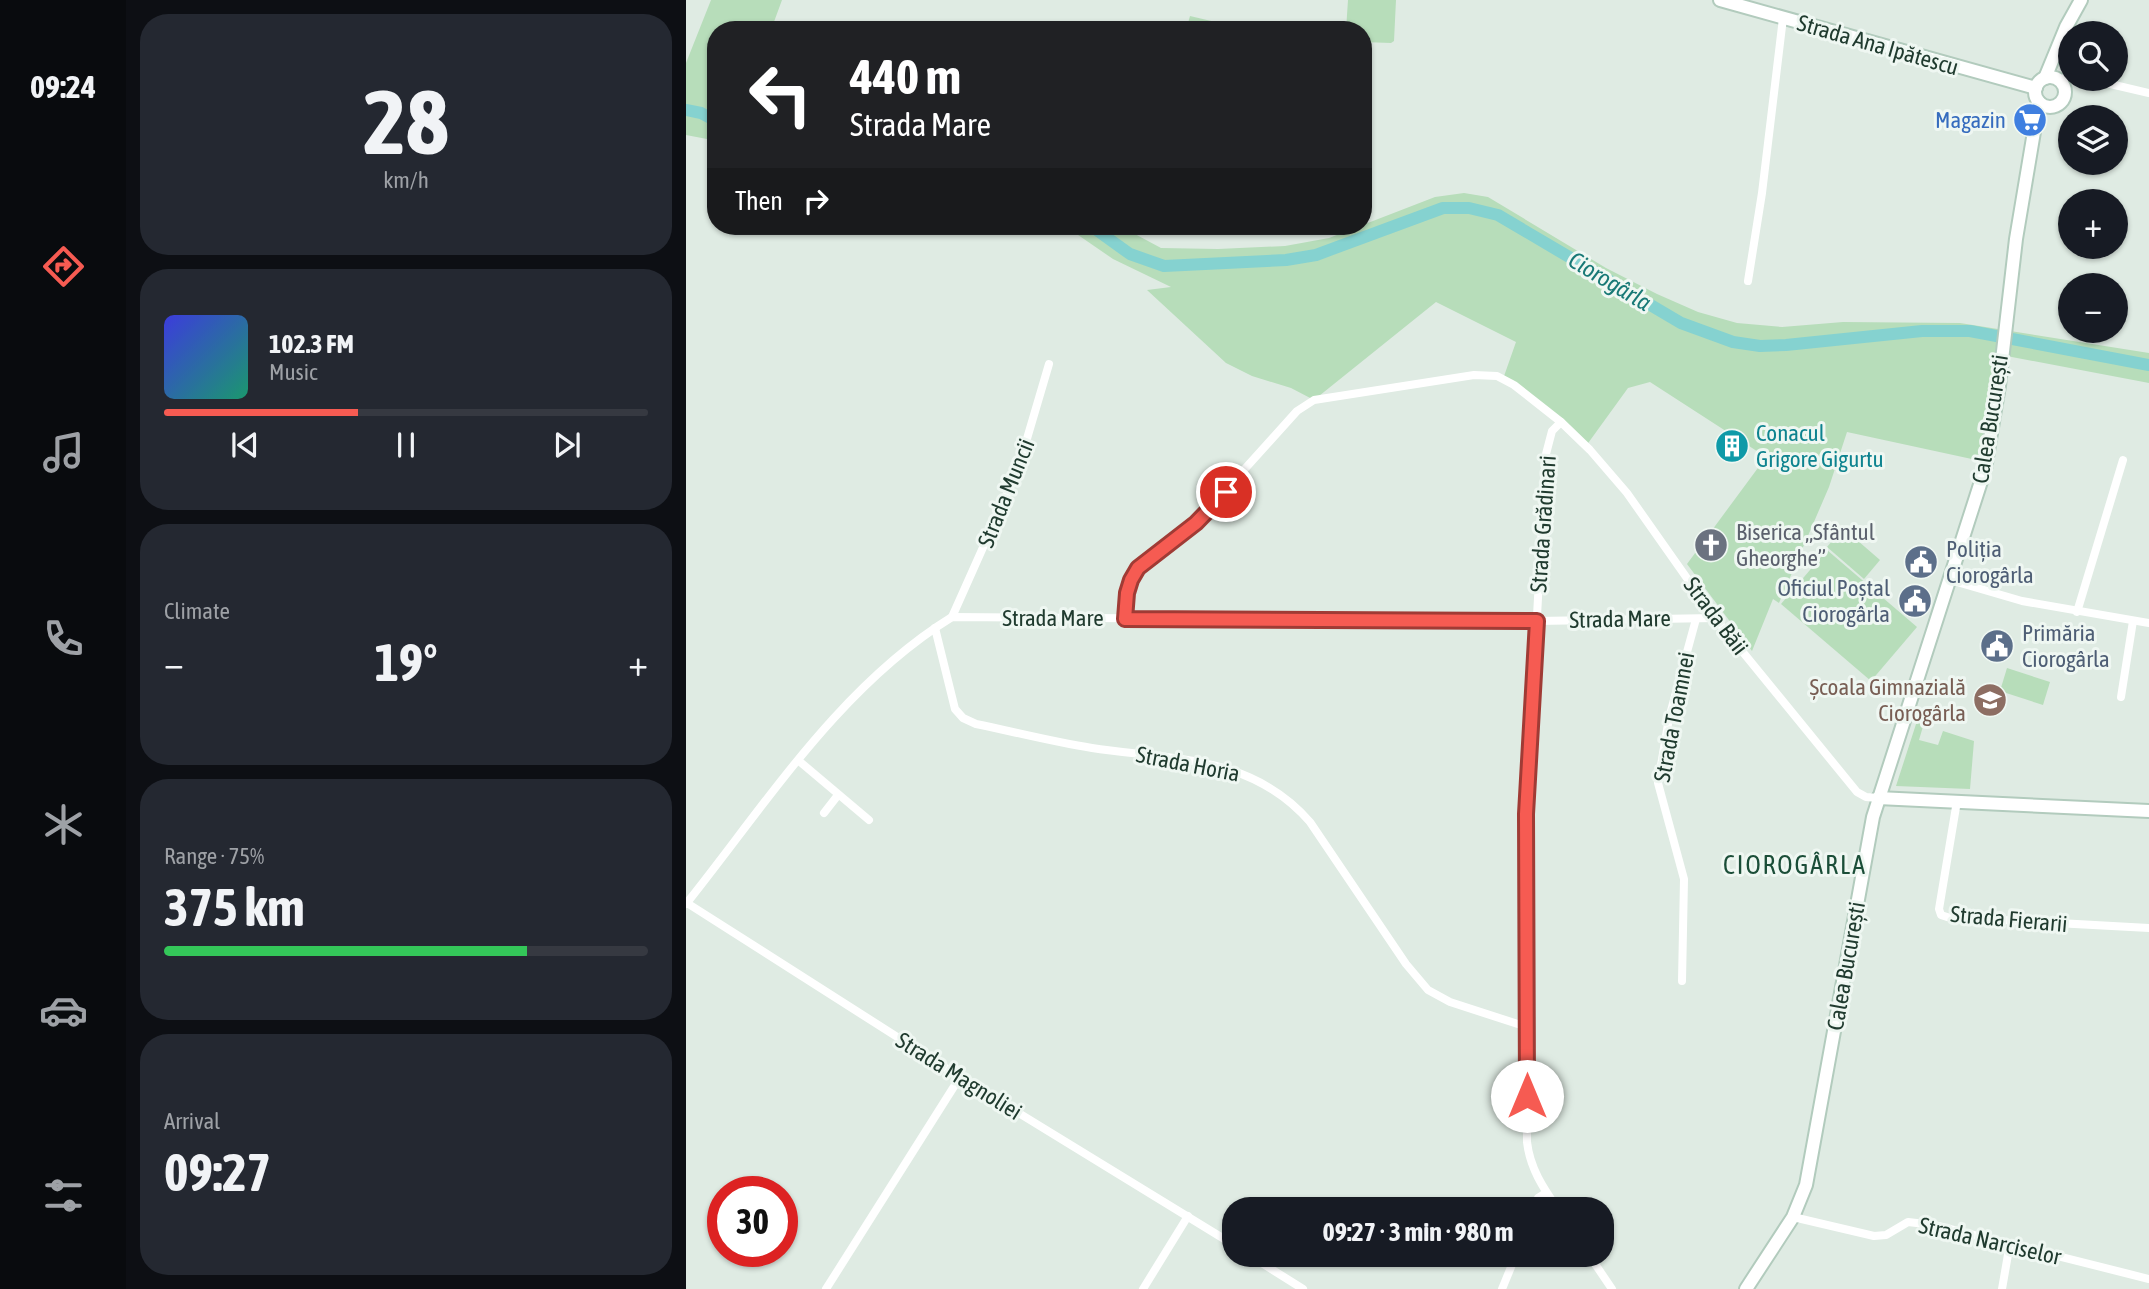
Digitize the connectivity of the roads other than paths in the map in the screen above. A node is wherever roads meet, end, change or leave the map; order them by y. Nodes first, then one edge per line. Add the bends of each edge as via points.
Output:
1 (1720, 0) edge
2 (2081, 0) edge
3 (1783, 18) junction
4 (2053, 80) edge
5 (2128, 88) edge
6 (2149, 93) edge
7 (2044, 104) junction
8 (1748, 281) dead end
9 (1049, 364) dead end
10 (1561, 422) junction
11 (2123, 460) dead end
12 (1950, 580) junction
13 (2077, 612) junction
14 (952, 617) junction
15 (1696, 618) junction
16 (1715, 618) junction
17 (1125, 619) junction
18 (1537, 621) junction
19 (2133, 621) junction
20 (2149, 623) edge
21 (935, 628) junction
22 (2121, 697) dead end
23 (799, 761) junction
24 (838, 795) junction
25 (1878, 798) junction
26 (1957, 801) junction
27 (2149, 811) edge
28 (824, 813) dead end
29 (869, 820) dead end
30 (687, 904) edge
31 (2149, 928) edge
32 (1682, 981) dead end
33 (1527, 1027) junction
34 (960, 1077) junction
35 (1546, 1193) junction
36 (1540, 1197) edge
37 (1549, 1197) edge
38 (1188, 1216) junction
39 (1793, 1217) junction
40 (1222, 1237) edge
41 (2010, 1243) junction
42 (1268, 1267) edge
43 (1511, 1267) edge
44 (1597, 1267) edge
45 (2149, 1279) edge
46 (826, 1289) edge
47 (1143, 1289) edge
48 (1303, 1289) edge
49 (1502, 1289) edge
50 (1612, 1289) edge
51 (1746, 1289) edge
52 (2002, 1289) edge

1 - 3 main road, Strada Ana Ipătescu
2 - 4 main road via 2060,41
3 - 4 main road, Strada Ana Ipătescu
3 - 8 street
4 - 7 main road via 2036,96
4 - 7 main road, Calea București via 2064,87 2064,97 2058,105
5 - 6 street
7 - 12 main road, Calea București via 2016,239 1985,470
9 - 14 street, Strada Muncii via 1018,469
10 - 16 street, Strada Băii via 1627,493
10 - 17 street, Strada Băii via 1497,376 1474,375 1314,400 1290,417 1209,511 1138,568 1127,593
10 - 18 street, Strada Grădinari via 1552,431 1546,454
11 - 13 street
12 - 13 street
12 - 25 main road, Calea București
13 - 19 street
14 - 17 street, Strada Mare
14 - 21 street
15 - 16 street, Strada Mare
15 - 18 street, Strada Mare
15 - 32 street, Strada Toamnei via 1669,718 1658,783 1685,879
16 - 25 street, Strada Băii via 1857,792
17 - 18 street, Strada Mare
18 - 33 street, Strada Grădinari via 1526,814
19 - 20 street
19 - 22 street
21 - 23 street via 878,673
21 - 33 street, Strada Horia via 955,709 963,718 1068,744 1209,764 1265,783 1310,821 1428,990 1450,1002
23 - 24 street
23 - 30 street
24 - 28 street
24 - 29 street
25 - 26 main road
25 - 39 main road, Calea București via 1810,1168
26 - 27 main road
26 - 31 street, Strada Fierarii via 1941,915
30 - 34 street, Strada Magnoliei
33 - 35 street, Strada Grădinari via 1527,1142
34 - 38 street, Strada Magnoliei
34 - 46 street
35 - 36 street
35 - 37 street, Strada Grădinari
38 - 40 street, Strada Magnoliei
38 - 47 street
39 - 41 street, Strada Narciselor via 1874,1236 1918,1223
39 - 51 main road, Calea București
41 - 45 street, Strada Narciselor
41 - 52 street
42 - 48 street
43 - 49 street
44 - 50 street

